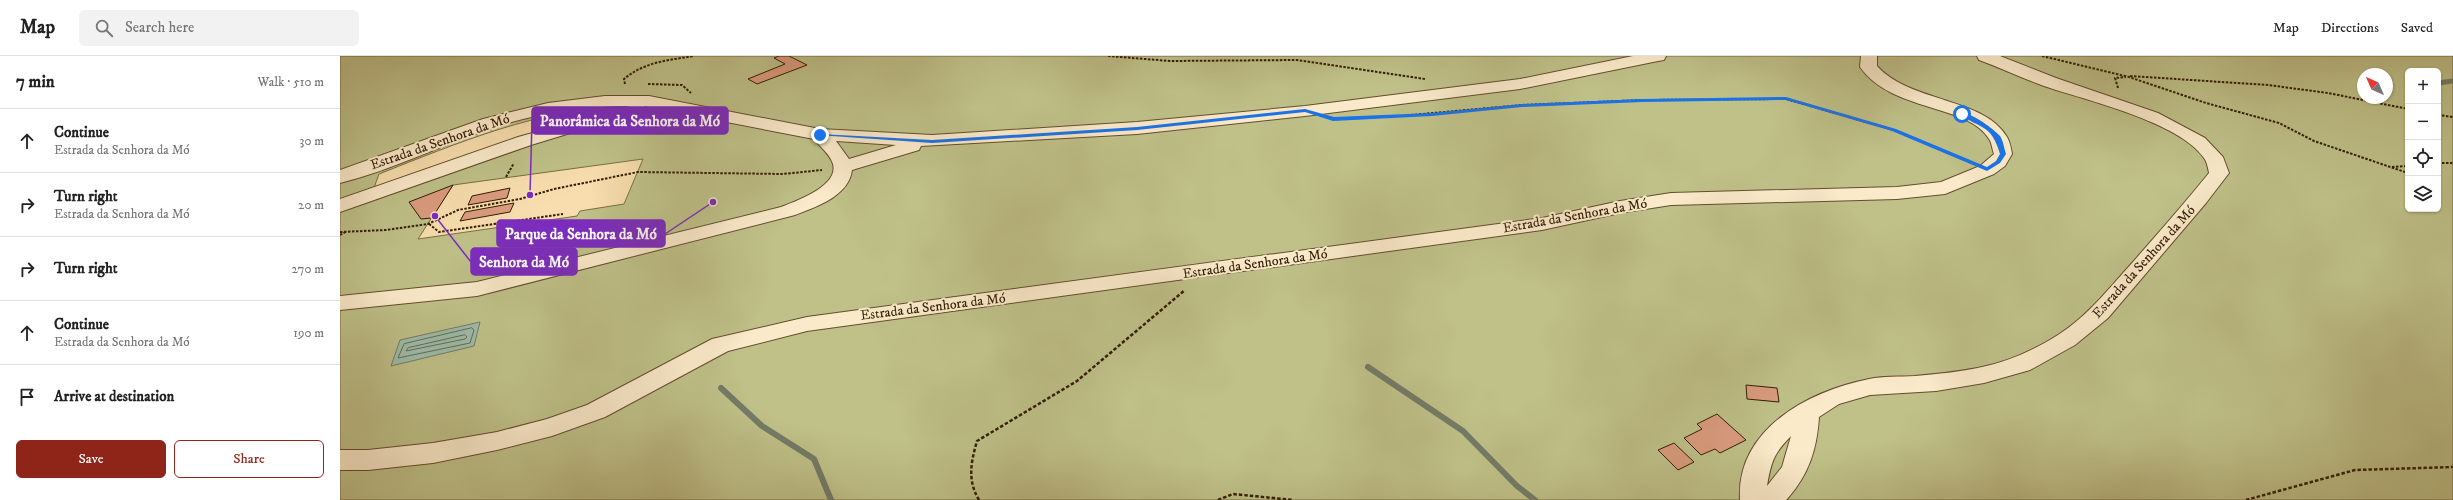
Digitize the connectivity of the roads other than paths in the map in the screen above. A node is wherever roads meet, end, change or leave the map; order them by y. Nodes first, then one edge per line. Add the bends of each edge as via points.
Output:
1 (1658, 56) edge
2 (1869, 56) edge
3 (1985, 56) edge
4 (666, 106) junction
5 (820, 135) junction
6 (932, 141) junction
7 (843, 167) junction
8 (340, 178) edge
9 (340, 206) edge
10 (340, 303) edge
11 (1806, 414) junction
12 (340, 460) edge
13 (1754, 500) edge
14 (1770, 500) edge

1 - 6 street, Estrada da Senhora da Mó via 1520,84 1305,111 1137,128
2 - 12 street, Estrada da Senhora da Mó via 1868,67 1885,83 1984,124 1998,137 2003,154 1998,162 1987,170 1946,188 1897,193 1672,199 1542,224 806,324 720,345 596,411 552,427 433,453 368,460
3 - 11 street, Estrada da Senhora da Mó via 2058,85 2145,112 2162,120 2189,136 2209,153 2217,161 2219,172 2199,199 2100,313 2068,340 2021,364 1984,375 1936,383 1870,387 1830,398
4 - 5 street, Estrada da Senhora da Mó
4 - 8 street, Estrada da Senhora da Mó via 649,101 606,101 548,108 489,122
4 - 9 street via 589,120 527,138
5 - 6 street, Estrada da Senhora da Mó
5 - 7 street
6 - 7 street via 893,150
7 - 10 street via 842,176 832,188 788,211 476,289
11 - 13 street, Estrada da Senhora da Mó via 1785,427 1768,443 1757,464 1753,487
11 - 14 street via 1806,441 1797,468

